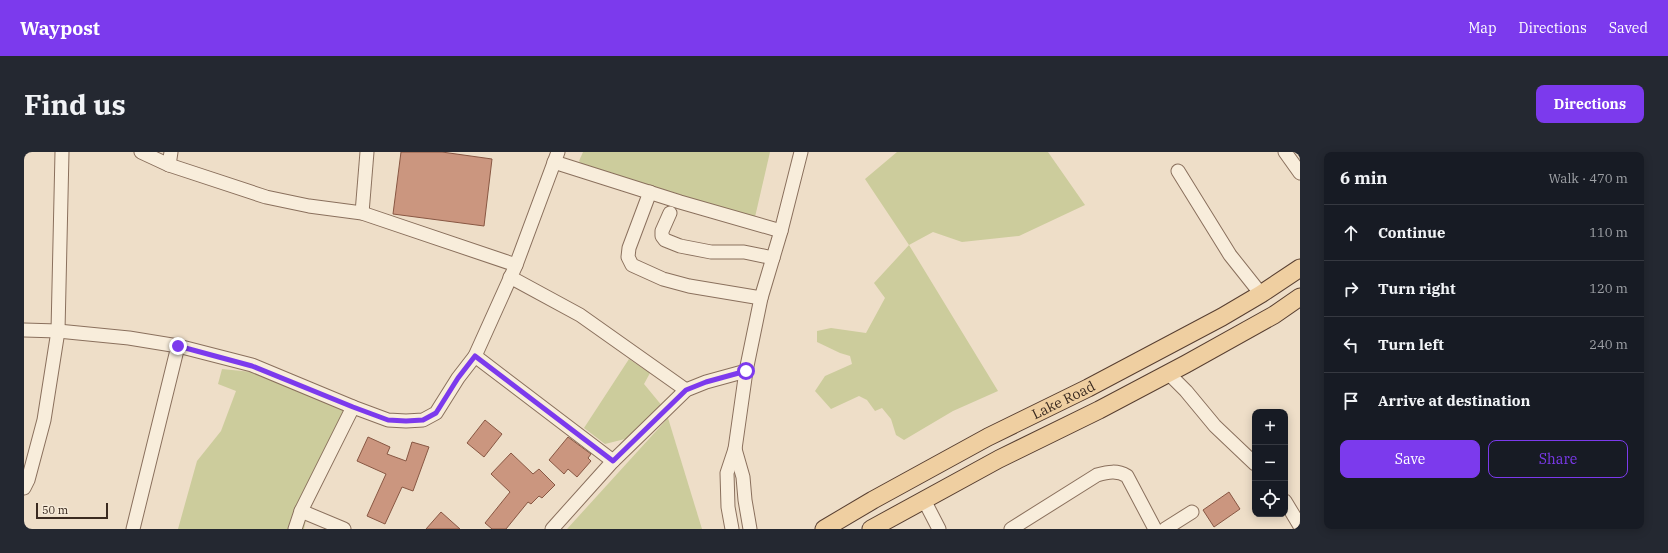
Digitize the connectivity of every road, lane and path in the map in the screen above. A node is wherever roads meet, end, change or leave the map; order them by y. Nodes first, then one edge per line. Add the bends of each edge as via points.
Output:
1 (62, 152) edge
2 (141, 152) edge
3 (367, 152) edge
4 (801, 152) edge
5 (1284, 152) edge
6 (556, 157) edge
7 (170, 158) edge
8 (1178, 171) dead end
9 (1300, 173) edge
10 (650, 192) junction
11 (362, 213) junction
12 (670, 213) dead end
13 (781, 231) junction
14 (773, 258) junction
15 (516, 265) junction
16 (1300, 268) edge
17 (510, 277) junction
18 (1261, 294) junction
19 (1300, 297) edge
20 (761, 298) junction
21 (24, 330) edge
22 (58, 331) junction
23 (178, 346) junction
24 (475, 356) junction
25 (746, 371) junction
26 (1168, 373) junction
27 (686, 390) junction
28 (353, 407) junction
29 (735, 449) junction
30 (613, 461) junction
31 (1252, 461) edge
32 (24, 488) edge
33 (924, 500) junction
34 (1288, 506) edge
35 (301, 511) junction
36 (1192, 512) dead end
37 (1300, 526) edge
38 (133, 529) edge
39 (295, 529) edge
40 (344, 529) edge
41 (552, 529) edge
42 (732, 529) edge
43 (750, 529) edge
44 (824, 529) edge
45 (871, 529) edge
46 (939, 529) edge
47 (1011, 529) edge
48 (1155, 529) edge
49 (1165, 529) edge

1 - 22 street
2 - 7 street
3 - 11 street
4 - 13 street
5 - 9 street
6 - 10 street
6 - 15 street
7 - 11 street via 266,197
8 - 18 street via 1230,255
10 - 13 street
10 - 20 street via 629,248 628,257 632,265 663,279 689,286
11 - 15 street
12 - 14 street via 662,231 665,240 680,246 711,252 744,252
13 - 14 street
14 - 20 street
15 - 17 street
16 - 18 main road, Lake Road
17 - 24 street
17 - 27 street via 580,315
18 - 44 main road, Lake Road via 1140,362 934,466
19 - 26 main road, Lake Road via 1233,339
20 - 25 street
21 - 22 street
22 - 23 street
22 - 32 street via 44,420
23 - 28 street via 252,366
23 - 38 street
24 - 28 street via 436,413 423,420 388,420
24 - 30 street
25 - 27 street
25 - 29 street
26 - 31 street via 1215,426
26 - 33 main road, Lake Road
27 - 30 street
28 - 35 street
29 - 42 street via 727,473 728,507
29 - 43 street via 743,477
30 - 41 street
33 - 45 main road, Lake Road
33 - 46 street
34 - 37 street
35 - 39 street
35 - 40 street
36 - 49 street
47 - 48 street via 1097,475 1108,472 1120,472 1127,476

